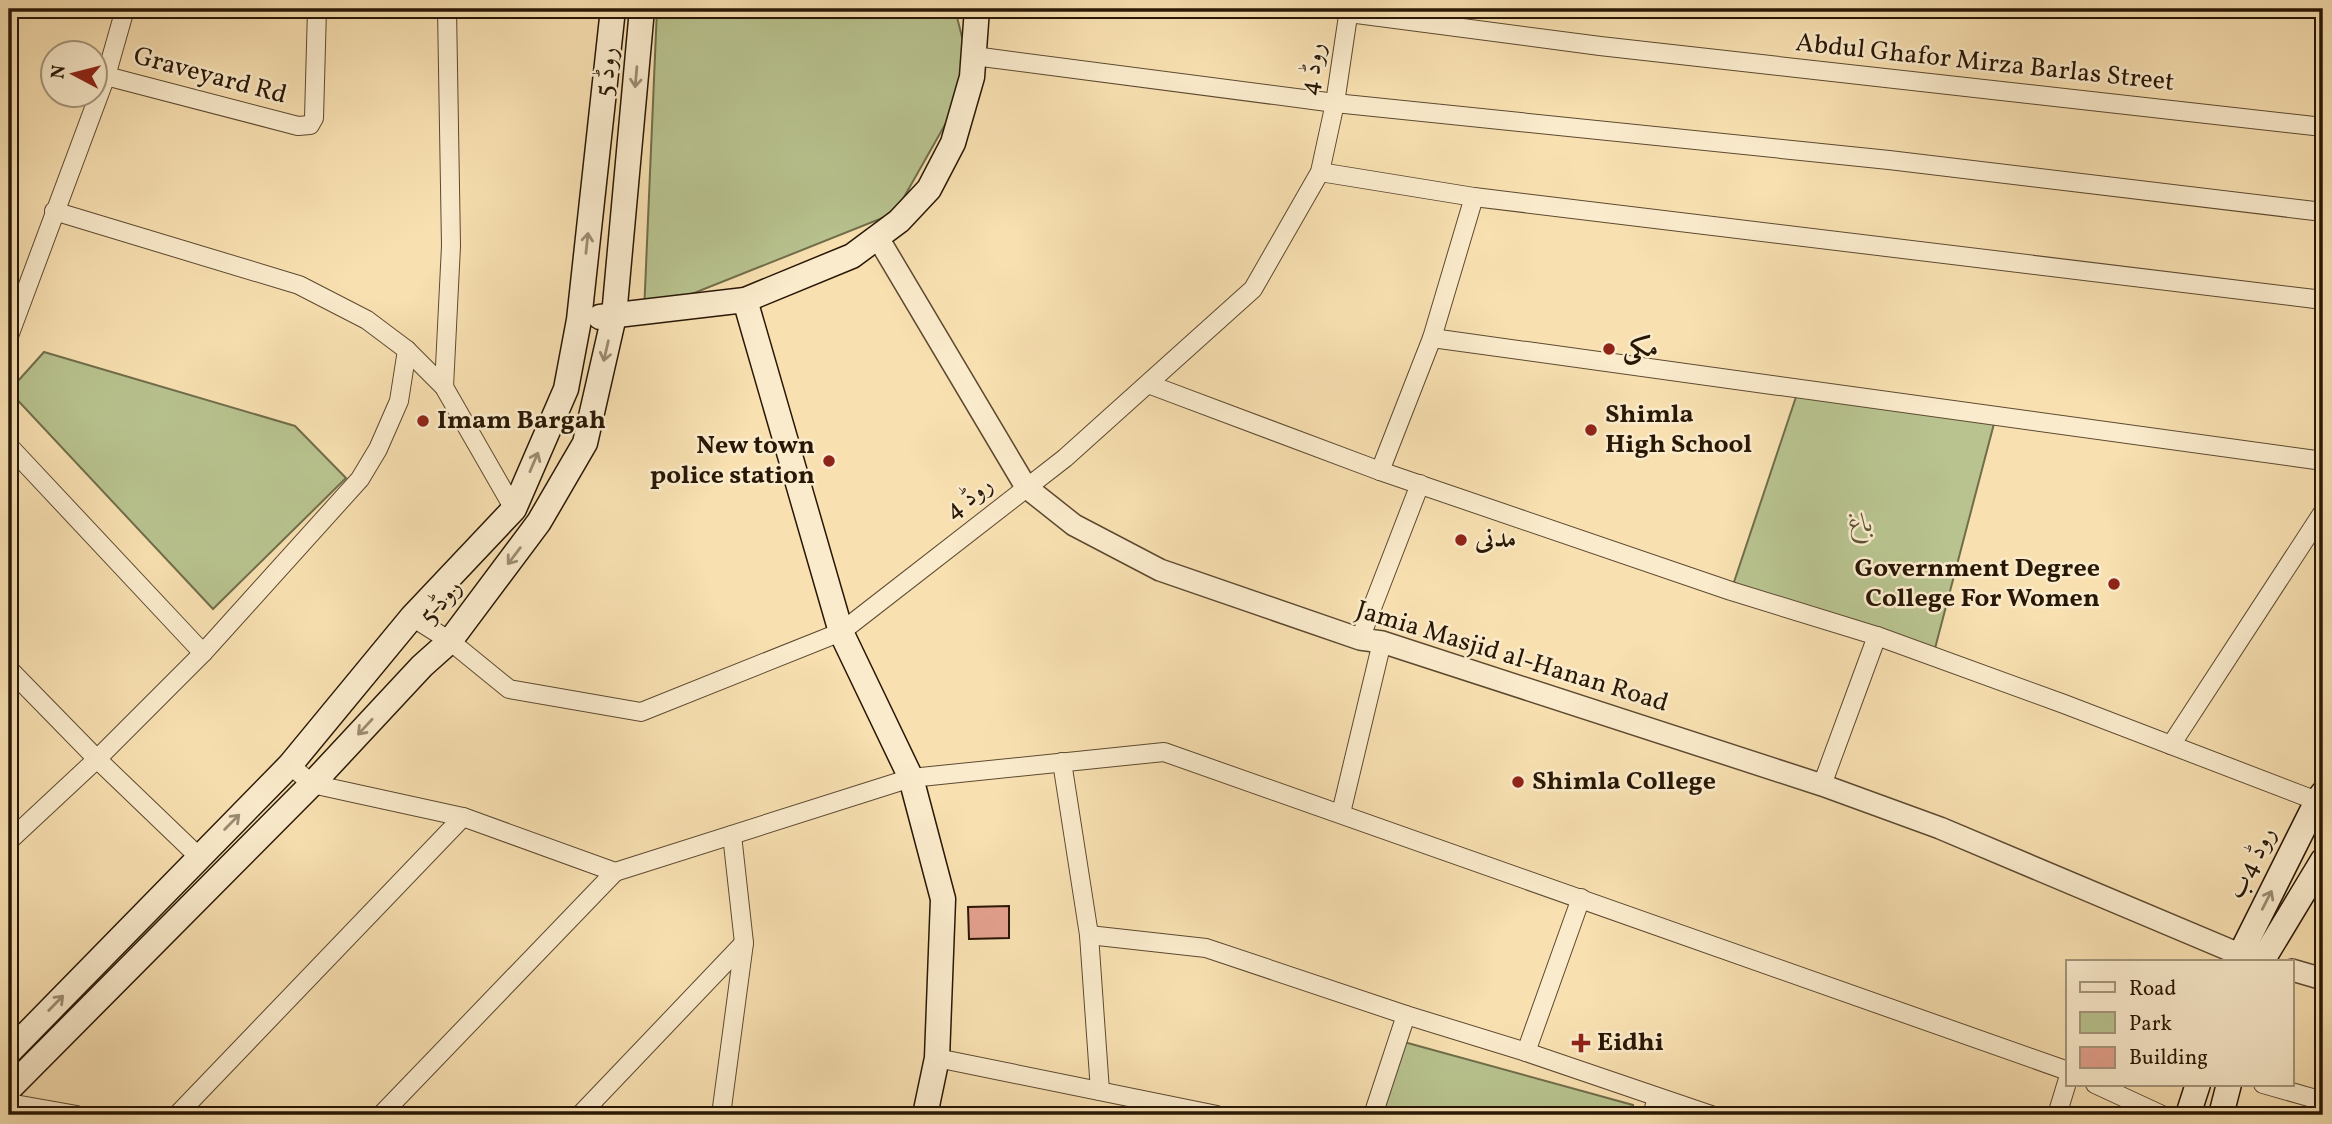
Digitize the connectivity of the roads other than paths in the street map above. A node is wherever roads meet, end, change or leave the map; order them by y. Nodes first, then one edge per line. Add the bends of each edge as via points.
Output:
1 (125, 9) edge
2 (317, 9) edge
3 (447, 9) edge
4 (613, 9) edge
5 (642, 9) edge
6 (977, 9) edge
7 (1349, 11) edge
8 (974, 56) junction
9 (108, 69) edge
10 (108, 77) edge
11 (1335, 103) junction
12 (94, 108) edge
13 (2323, 127) edge
14 (1320, 172) junction
15 (1474, 197) junction
16 (54, 211) junction
17 (2323, 212) edge
18 (878, 238) junction
19 (745, 300) junction
20 (2323, 300) edge
21 (614, 316) junction
22 (579, 320) junction
23 (9, 336) edge
24 (1432, 338) junction
25 (407, 350) junction
26 (1147, 384) junction
27 (444, 387) junction
28 (9, 446) edge
29 (2323, 461) edge
30 (1381, 471) junction
31 (1420, 484) junction
32 (1026, 487) junction
33 (514, 509) junction
34 (2323, 512) edge
35 (412, 617) junction
36 (841, 632) junction
37 (1877, 636) junction
38 (1360, 639) junction
39 (450, 641) junction
40 (1382, 642) junction
41 (204, 653) junction
42 (9, 669) edge
43 (2171, 745) junction
44 (97, 759) junction
45 (1062, 762) junction
46 (290, 765) junction
47 (911, 778) junction
48 (312, 784) junction
49 (1822, 785) junction
50 (2320, 797) edge
51 (1341, 813) junction
52 (463, 817) junction
53 (732, 835) junction
54 (9, 841) edge
55 (198, 856) junction
56 (2323, 860) edge
57 (615, 872) junction
58 (1581, 898) junction
59 (1089, 935) junction
60 (744, 943) junction
61 (2253, 960) edge
62 (2294, 971) edge
63 (2323, 979) edge
64 (1406, 1015) junction
65 (9, 1052) edge
66 (1526, 1052) junction
67 (937, 1058) junction
68 (2066, 1070) edge
69 (2066, 1086) edge
70 (2099, 1086) edge
71 (2197, 1086) edge
72 (2228, 1086) edge
73 (2270, 1086) edge
74 (9, 1089) edge
75 (1100, 1091) junction
76 (2323, 1101) edge
77 (9, 1103) edge
78 (1655, 1107) edge
79 (77, 1115) edge
80 (177, 1115) edge
81 (381, 1115) edge
82 (580, 1115) edge
83 (721, 1115) edge
84 (925, 1115) edge
85 (1217, 1115) edge
86 (1373, 1115) edge
87 (1711, 1115) edge
88 (2057, 1115) edge
89 (2162, 1115) edge
90 (2188, 1115) edge
91 (2221, 1115) edge

1 - 9 street
2 - 10 street, Graveyard Rd via 314,118 310,125 298,126
3 - 27 street via 451,246
22 -> 4 main road, روڈ 5
5 -> 21 main road, روڈ 5
6 - 8 main road
7 - 11 street, روڈ 4
7 - 13 street, Abdul Ghafor Mirza Barlas Street via 1600,46
8 - 11 street
8 - 18 main road via 972,77 947,155 929,189
11 - 14 street, روڈ 4
11 - 17 street via 1889,160
12 - 16 street
14 - 15 street
14 - 26 street, روڈ 4 via 1253,289
15 - 20 street
15 - 24 street
16 - 23 street
16 - 25 street via 299,285 367,320
18 - 19 main road via 852,256
18 - 32 street, Jamia Masjid al-Hanan Road
19 - 21 main road
19 - 36 main road
21 - 22 main road
21 -> 39 main road, روڈ 5 via 585,443 540,522
33 -> 22 main road, روڈ 5 via 566,389
24 - 29 street
24 - 30 street
25 - 27 street
25 - 41 street via 400,401 360,479
26 - 30 street
26 - 32 street, روڈ 4
27 - 33 street
28 - 41 street
30 - 31 street
31 - 37 street
31 - 38 street
32 - 36 street, روڈ 4
32 - 38 street, Jamia Masjid al-Hanan Road via 1074,525 1160,570
33 - 35 main road, روڈ 5
34 - 43 street
35 - 39 street, روڈ 4
35 - 46 main road, روڈ 5
36 - 39 street, روڈ 4 via 641,712 509,689
36 - 47 main road
37 - 43 street
37 - 49 street
38 - 40 street, Jamia Masjid al-Hanan Road
39 -> 48 main road, روڈ 5
40 - 49 street, Jamia Masjid al-Hanan Road
40 - 51 street
41 - 44 street
42 - 44 street
43 - 50 street
44 - 54 street
44 - 55 street
45 - 47 street
45 - 51 street via 1164,752
45 - 59 street
46 - 48 street
55 -> 46 main road, روڈ 5
47 - 53 street
47 - 67 main road via 943,898
48 - 52 street
48 - 74 main road, روڈ 5
49 - 61 street, Jamia Masjid al-Hanan Road via 1940,828
61 -> 50 main road, روڈ 4ب
51 - 58 street
52 - 57 street
52 - 80 street
53 - 57 street
53 - 60 street
65 -> 55 main road, روڈ 5
56 - 61 main road
57 - 81 street
58 - 66 street
58 - 68 street
59 - 64 street via 1206,948
59 - 75 street
60 - 82 street
60 - 83 street
62 - 63 street
64 - 66 street
64 - 86 street
66 - 78 street
67 - 75 street
67 - 84 main road
69 - 88 street
70 - 89 street
71 - 90 main road
72 - 91 main road
73 - 76 street
75 - 85 street
77 - 79 street
78 - 87 street

